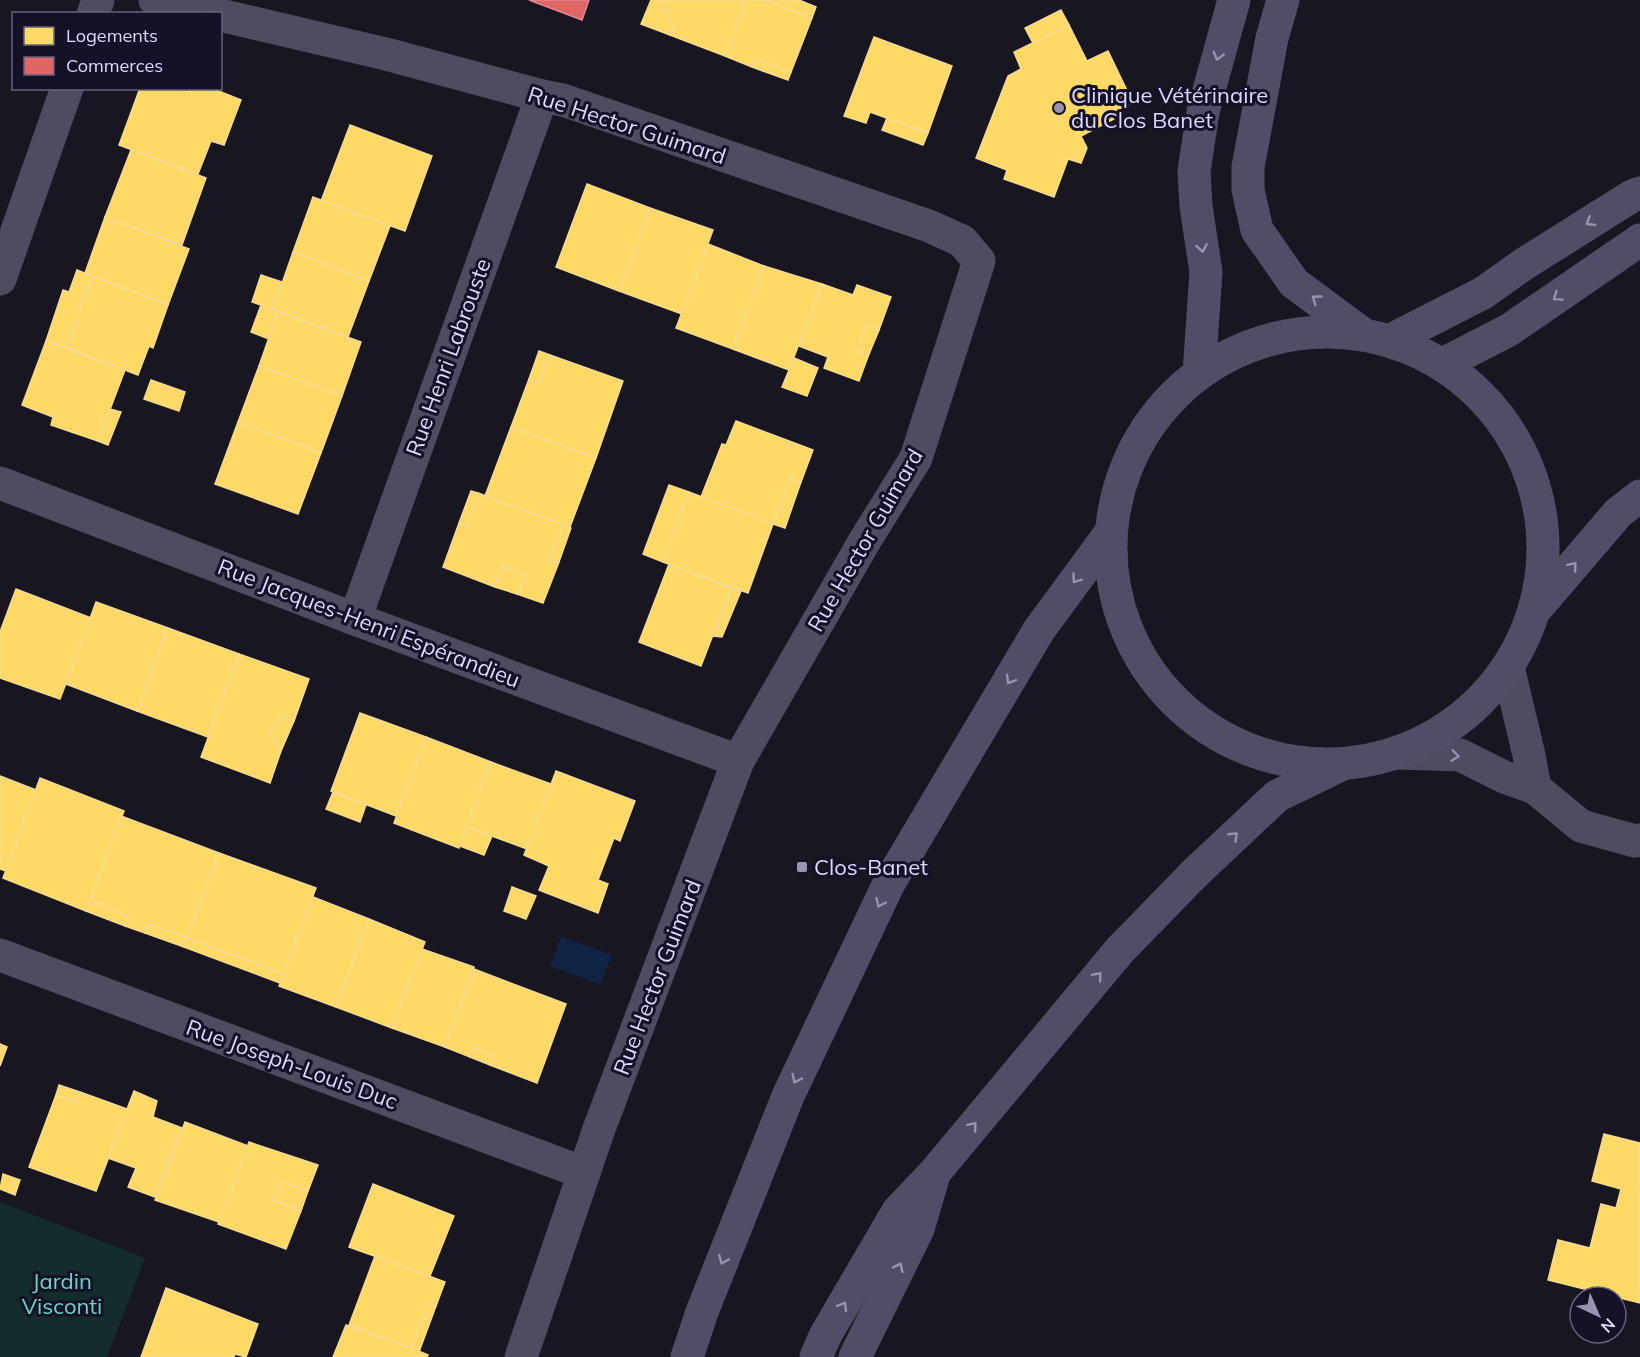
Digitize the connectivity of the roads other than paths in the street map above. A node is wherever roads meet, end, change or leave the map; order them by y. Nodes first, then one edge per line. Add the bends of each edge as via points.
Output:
1 (155, 0) edge
2 (1233, 0) edge
3 (1270, 0) edge
4 (1283, 0) edge
5 (204, 12) edge
6 (222, 15) edge
7 (1272, 38) junction
8 (66, 90) edge
9 (542, 96) junction
10 (1640, 193) edge
11 (1640, 240) edge
12 (0, 279) edge
13 (1377, 337) junction
14 (1443, 364) junction
15 (1199, 373) junction
16 (0, 483) edge
17 (1640, 496) edge
18 (1111, 532) junction
19 (1535, 610) junction
20 (355, 619) junction
21 (1508, 667) junction
22 (1396, 753) junction
23 (738, 761) junction
24 (1342, 765) junction
25 (1535, 788) junction
26 (1640, 840) edge
27 (0, 955) edge
28 (936, 1171) junction
29 (584, 1173) junction
30 (521, 1357) edge
31 (687, 1357) edge
32 (816, 1357) edge
33 (855, 1357) edge

1 - 5 street
2 -> 15 main road via 1203,112 1194,171 1206,272
3 - 7 main road
4 - 7 main road
6 - 9 street, Rue Hector Guimard
13 -> 7 main road via 1294,283 1257,230 1248,190 1248,167
8 - 12 street
9 - 20 street, Rue Henri Labrouste
9 - 23 street, Rue Hector Guimard via 929,226 962,241 979,261 916,458
10 -> 13 main road via 1483,293
11 -> 14 main road via 1509,330
13 - 14 main road
13 - 15 main road via 1306,332 1250,346
14 - 19 main road via 1487,400 1519,446 1539,498 1544,555
15 - 18 main road via 1165,405 1137,443 1120,486
16 - 20 street, Rue Jacques-Henri Espérandieu
19 -> 17 main road via 1618,513
18 - 24 main road via 1113,585 1128,636 1155,681 1193,719 1238,746 1288,761
18 -> 31 main road via 1040,630 889,883 788,1096
19 - 21 main road
20 - 23 street, Rue Jacques-Henri Espérandieu
21 - 22 main road via 1477,703 1440,733
21 - 25 street
22 - 24 main road
22 -> 25 street via 1460,755
23 - 29 street, Rue Hector Guimard
28 -> 24 main road via 1120,950 1195,873 1277,795
25 - 26 street via 1581,826
27 - 29 street, Rue Joseph-Louis Duc
32 -> 28 main road via 898,1211
33 -> 28 main road via 918,1229
29 - 30 street, Rue Hector Guimard

